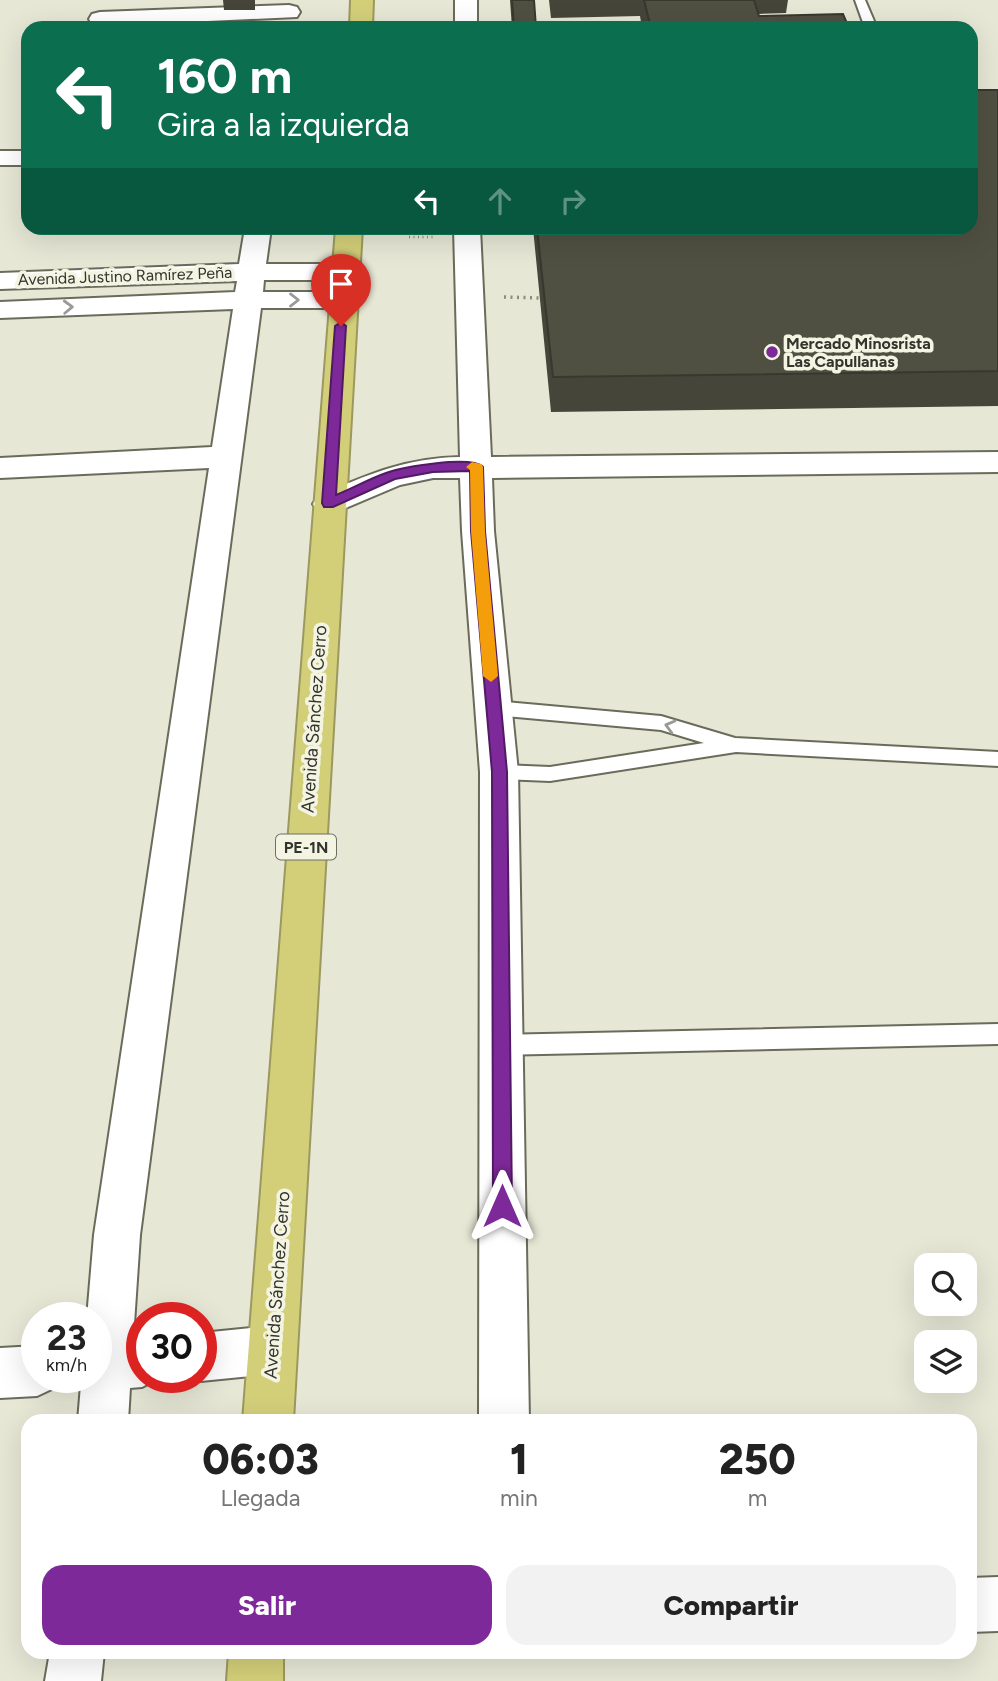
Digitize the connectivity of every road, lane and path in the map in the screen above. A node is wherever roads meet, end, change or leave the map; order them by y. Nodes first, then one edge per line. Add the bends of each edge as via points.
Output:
1 (362, 0) edge
2 (466, 0) edge
3 (860, 0) edge
4 (289, 13) edge
5 (101, 16) edge
6 (360, 21) edge
7 (466, 21) edge
8 (868, 21) edge
9 (0, 158) edge
10 (21, 158) edge
11 (257, 235) edge
12 (348, 235) edge
13 (467, 235) edge
14 (0, 281) edge
15 (248, 286) junction
16 (344, 286) junction
17 (0, 310) edge
18 (225, 457) junction
19 (998, 462) edge
20 (477, 467) junction
21 (0, 468) edge
22 (329, 503) junction
23 (494, 708) junction
24 (736, 745) junction
25 (998, 759) edge
26 (499, 772) junction
27 (998, 1034) edge
28 (501, 1045) junction
29 (272, 1350) junction
30 (217, 1355) edge
31 (115, 1365) edge
32 (21, 1372) edge
33 (0, 1373) edge
34 (104, 1414) edge
35 (268, 1414) edge
36 (504, 1414) edge
37 (998, 1604) edge
38 (977, 1605) edge
39 (76, 1659) edge
40 (256, 1659) edge
41 (73, 1681) edge
42 (255, 1681) edge

1 - 6 highway
2 - 7 street
3 - 8 lane
4 - 5 street
9 - 10 street
11 - 15 street
12 - 16 highway, Avenida Sánchez Cerro / PE-1N
13 - 20 street
14 - 15 street, Avenida Justino Ramírez Peña
15 - 16 street
17 -> 15 street, Avenida Justino Ramírez Peña
15 - 18 street
16 - 22 highway, Avenida Sánchez Cerro / PE-1N
18 - 21 street
18 - 31 street via 117,1235
19 - 20 street
20 - 22 street via 433,468 392,476
20 - 23 street via 478,531
22 - 29 highway, Avenida Sánchez Cerro / PE-1N
24 -> 23 lane via 661,723
23 - 26 street
24 - 25 lane
24 - 26 lane via 550,774
26 - 28 street
27 - 28 lane
28 - 36 street
29 - 30 street
29 - 35 highway, Avenida Sánchez Cerro / PE-1N
31 - 34 street
32 - 33 street
37 - 38 street
39 - 41 street
40 - 42 highway

